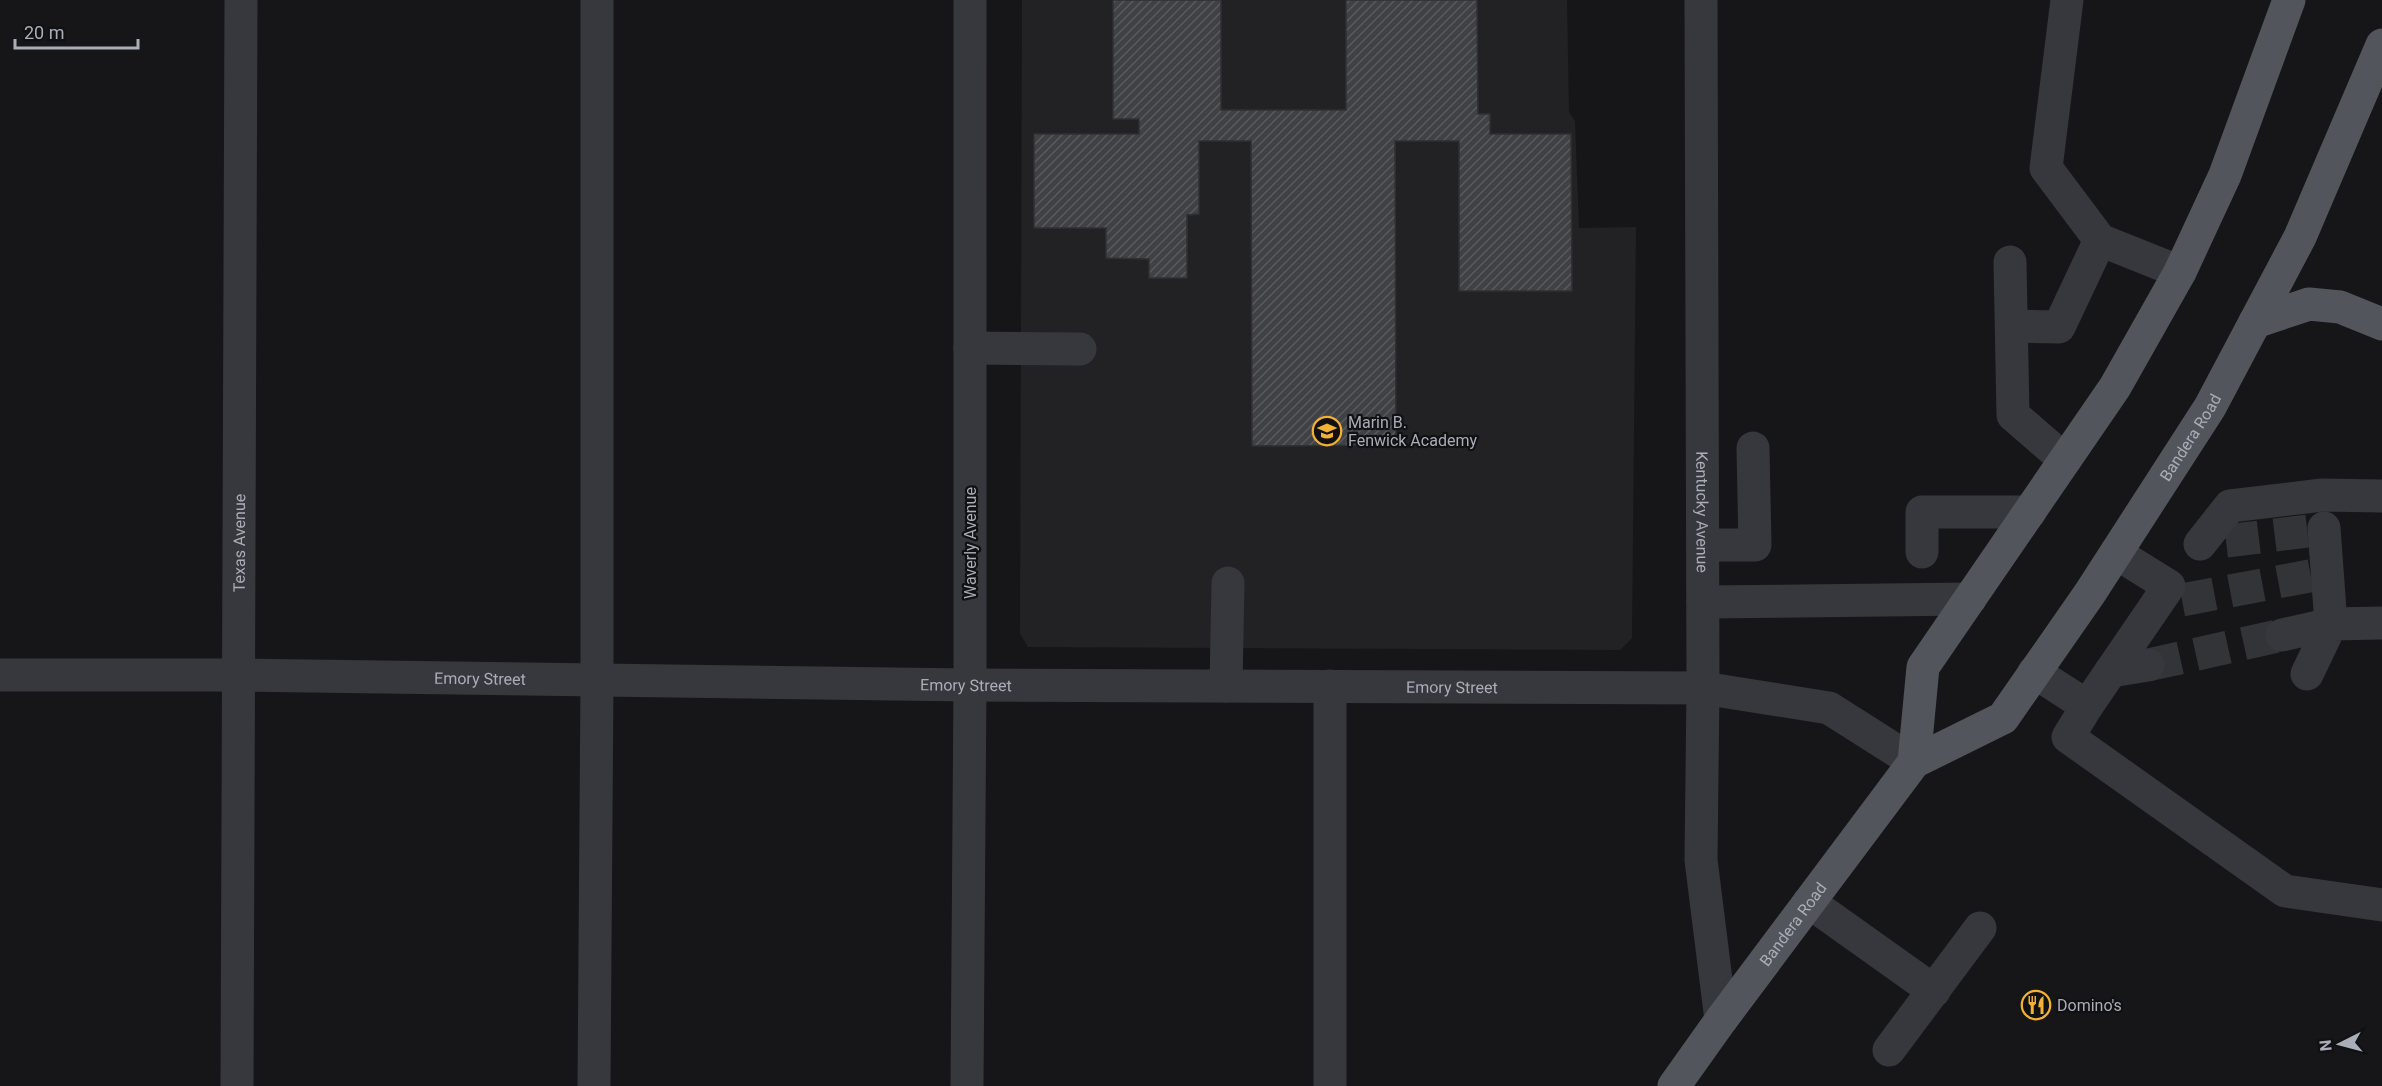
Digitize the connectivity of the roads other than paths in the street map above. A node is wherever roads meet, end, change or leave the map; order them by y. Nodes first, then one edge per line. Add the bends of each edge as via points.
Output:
1 (241, 0) edge
2 (597, 0) edge
3 (970, 0) edge
4 (1701, 0) edge
5 (2067, 0) edge
6 (2289, 0) edge
7 (2382, 45) edge
8 (2100, 240) junction
9 (2010, 262) dead end
10 (2180, 272) junction
11 (2255, 322) junction
12 (2382, 324) edge
13 (2012, 326) junction
14 (970, 348) junction
15 (1080, 349) dead end
16 (1753, 448) dead end
17 (2065, 460) junction
18 (2322, 495) junction
19 (2382, 496) edge
20 (2030, 512) junction
21 (1703, 545) junction
22 (1922, 552) dead end
23 (2116, 553) junction
24 (1228, 583) dead end
25 (2169, 597) junction
26 (1970, 599) junction
27 (1703, 602) junction
28 (2382, 623) edge
29 (2331, 624) junction
30 (2282, 635) tunnel mouth
31 (2148, 665) tunnel mouth
32 (2112, 671) junction
33 (2034, 672) junction
34 (2307, 674) dead end
35 (0, 675) edge
36 (240, 675) junction
37 (597, 680) junction
38 (970, 685) junction
39 (1226, 686) junction
40 (1330, 687) junction
41 (1703, 688) junction
42 (2087, 706) junction
43 (1914, 762) junction
44 (1809, 902) junction
45 (2382, 905) edge
46 (1980, 928) dead end
47 (1934, 991) junction
48 (1720, 1020) junction
49 (1889, 1050) dead end
50 (237, 1086) edge
51 (594, 1086) edge
52 (967, 1086) edge
53 (1330, 1086) edge
54 (1674, 1086) edge

1 - 36 street, Texas Avenue
2 - 37 street
3 - 14 street, Waverly Avenue
4 - 21 street, Kentucky Avenue
5 - 8 street via 2046,168
6 - 10 main road via 2225,175
7 - 11 main road, Bandera Road via 2300,237
8 - 10 street
8 - 13 street via 2059,327
9 - 13 street
10 - 17 main road via 2115,387
11 - 12 main road via 2309,304 2340,307
11 - 23 main road, Bandera Road via 2210,407
13 - 17 street via 2013,415
14 - 15 street
14 - 38 street, Waverly Avenue
16 - 21 street via 1755,545
17 - 20 main road
18 - 19 street
18 - 25 street via 2230,506 2213,542
18 - 29 street via 2316,530
20 - 22 street via 1922,512
20 - 26 main road
21 - 27 street, Kentucky Avenue
23 - 25 street
23 - 33 main road, Bandera Road
24 - 39 street
25 - 32 street
26 - 27 street
26 - 43 main road via 1923,667
27 - 41 street, Kentucky Avenue
28 - 29 street
29 - 30 street
29 - 34 street
31 - 32 street
32 - 42 street
33 - 42 street
33 - 43 main road, Bandera Road via 2003,718
35 - 36 street, Emory Street
36 - 37 street, Emory Street
36 - 50 street, Texas Avenue
37 - 38 street, Emory Street
37 - 51 street
38 - 39 street, Emory Street
38 - 52 street, Waverly Avenue
39 - 40 street, Emory Street
40 - 41 street, Emory Street
40 - 53 street
41 - 43 street, Emory Street via 1829,708
41 - 48 street, Kentucky Avenue via 1701,860
42 - 45 street via 2068,737 2285,891
43 - 44 main road, Bandera Road
44 - 47 street
44 - 48 main road, Bandera Road
46 - 47 street
47 - 49 street
48 - 54 main road, Bandera Road

